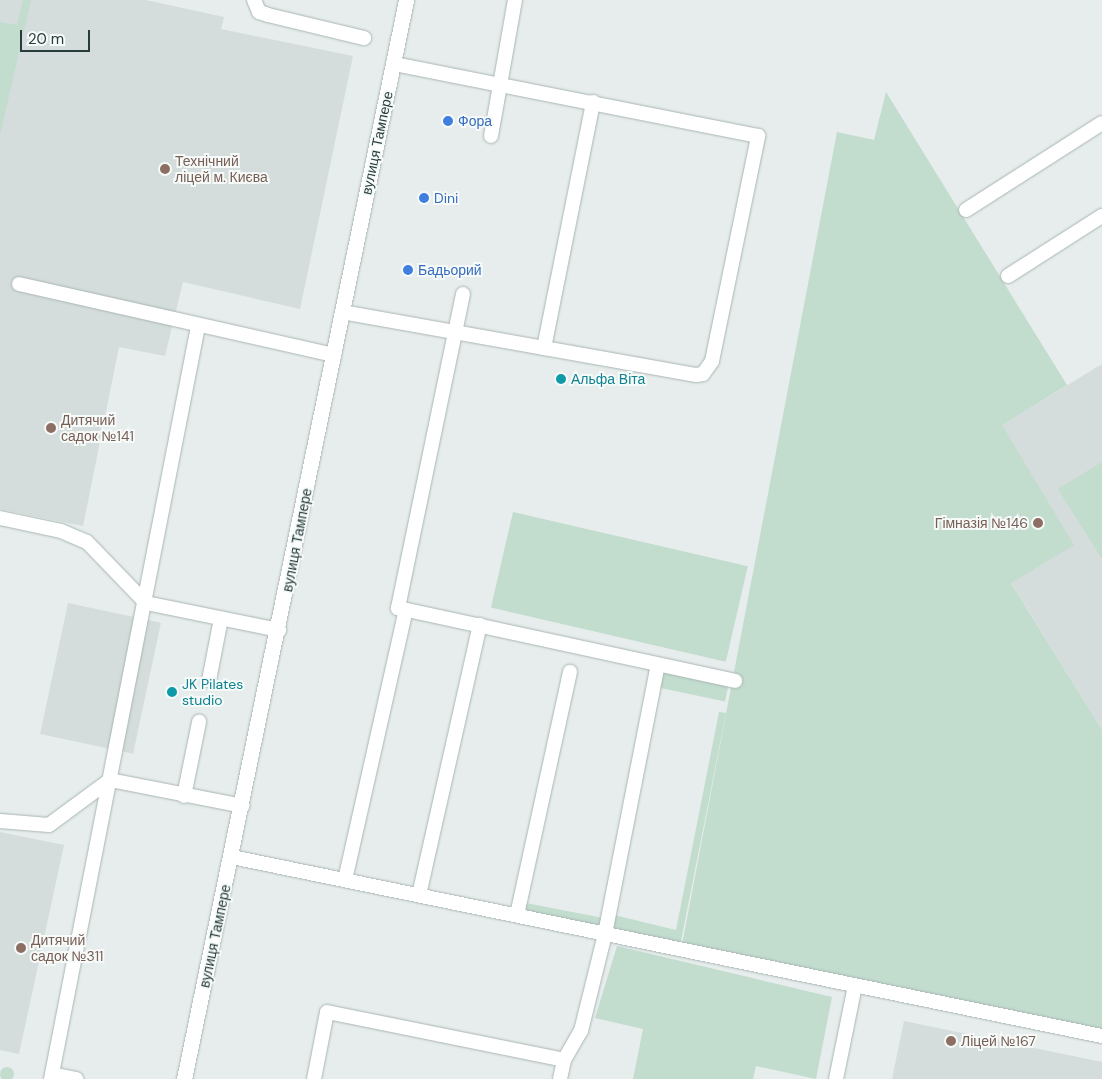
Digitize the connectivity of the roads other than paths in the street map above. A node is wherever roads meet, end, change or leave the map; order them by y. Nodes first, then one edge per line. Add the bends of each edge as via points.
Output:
1 (254, 0) edge
2 (406, 0) edge
3 (515, 0) edge
4 (364, 38) dead end
5 (393, 64) junction
6 (500, 85) junction
7 (593, 102) junction
8 (1102, 123) edge
9 (491, 136) dead end
10 (966, 210) dead end
11 (1102, 216) edge
12 (1008, 276) dead end
13 (19, 284) dead end
14 (463, 294) dead end
15 (342, 312) junction
16 (198, 326) junction
17 (456, 332) junction
18 (544, 348) junction
19 (334, 354) junction
20 (0, 518) edge
21 (146, 603) junction
22 (406, 610) junction
23 (221, 619) junction
24 (480, 625) junction
25 (279, 630) junction
26 (658, 666) junction
27 (570, 672) dead end
28 (208, 680) dead end
29 (735, 681) dead end
30 (199, 722) dead end
31 (110, 780) junction
32 (184, 796) junction
33 (242, 806) junction
34 (0, 821) edge
35 (232, 857) junction
36 (345, 880) junction
37 (419, 895) junction
38 (517, 916) junction
39 (605, 934) junction
40 (855, 986) junction
41 (1102, 1036) edge
42 (564, 1060) junction
43 (51, 1076) edge
44 (76, 1079) edge
45 (184, 1079) edge
46 (314, 1079) edge
47 (560, 1079) edge
48 (836, 1079) edge

1 - 4 lane via 259,12
2 - 5 street, вулиця Тампере
3 - 6 lane
5 - 6 lane
5 - 15 street, вулиця Тампере
6 - 7 lane
6 - 9 lane
7 - 18 lane
7 - 18 lane via 758,136 708,369 696,375
8 - 10 lane
11 - 12 lane
13 - 16 lane
14 - 17 lane
15 - 17 lane
15 - 19 street, вулиця Тампере
16 - 19 lane
16 - 21 lane
17 - 18 lane
17 - 22 lane via 398,608
19 - 25 street, вулиця Тампере
20 - 21 lane via 61,531 87,542
21 - 23 lane
21 - 31 lane
22 - 24 lane
22 - 36 lane
23 - 25 lane
23 - 28 lane
24 - 26 lane
24 - 37 lane
25 - 33 street, вулиця Тампере
26 - 29 lane
26 - 39 lane
27 - 38 lane
30 - 32 lane
31 - 32 lane
31 - 34 lane via 49,825
31 - 43 lane
32 - 33 lane
33 - 35 street, вулиця Тампере
35 - 36 lane
35 - 45 street, вулиця Тампере
36 - 37 lane
37 - 38 lane
38 - 39 lane
39 - 40 lane
39 - 42 lane via 582,1031
40 - 41 lane
40 - 48 lane
42 - 46 lane via 327,1012
42 - 47 lane
43 - 44 lane

